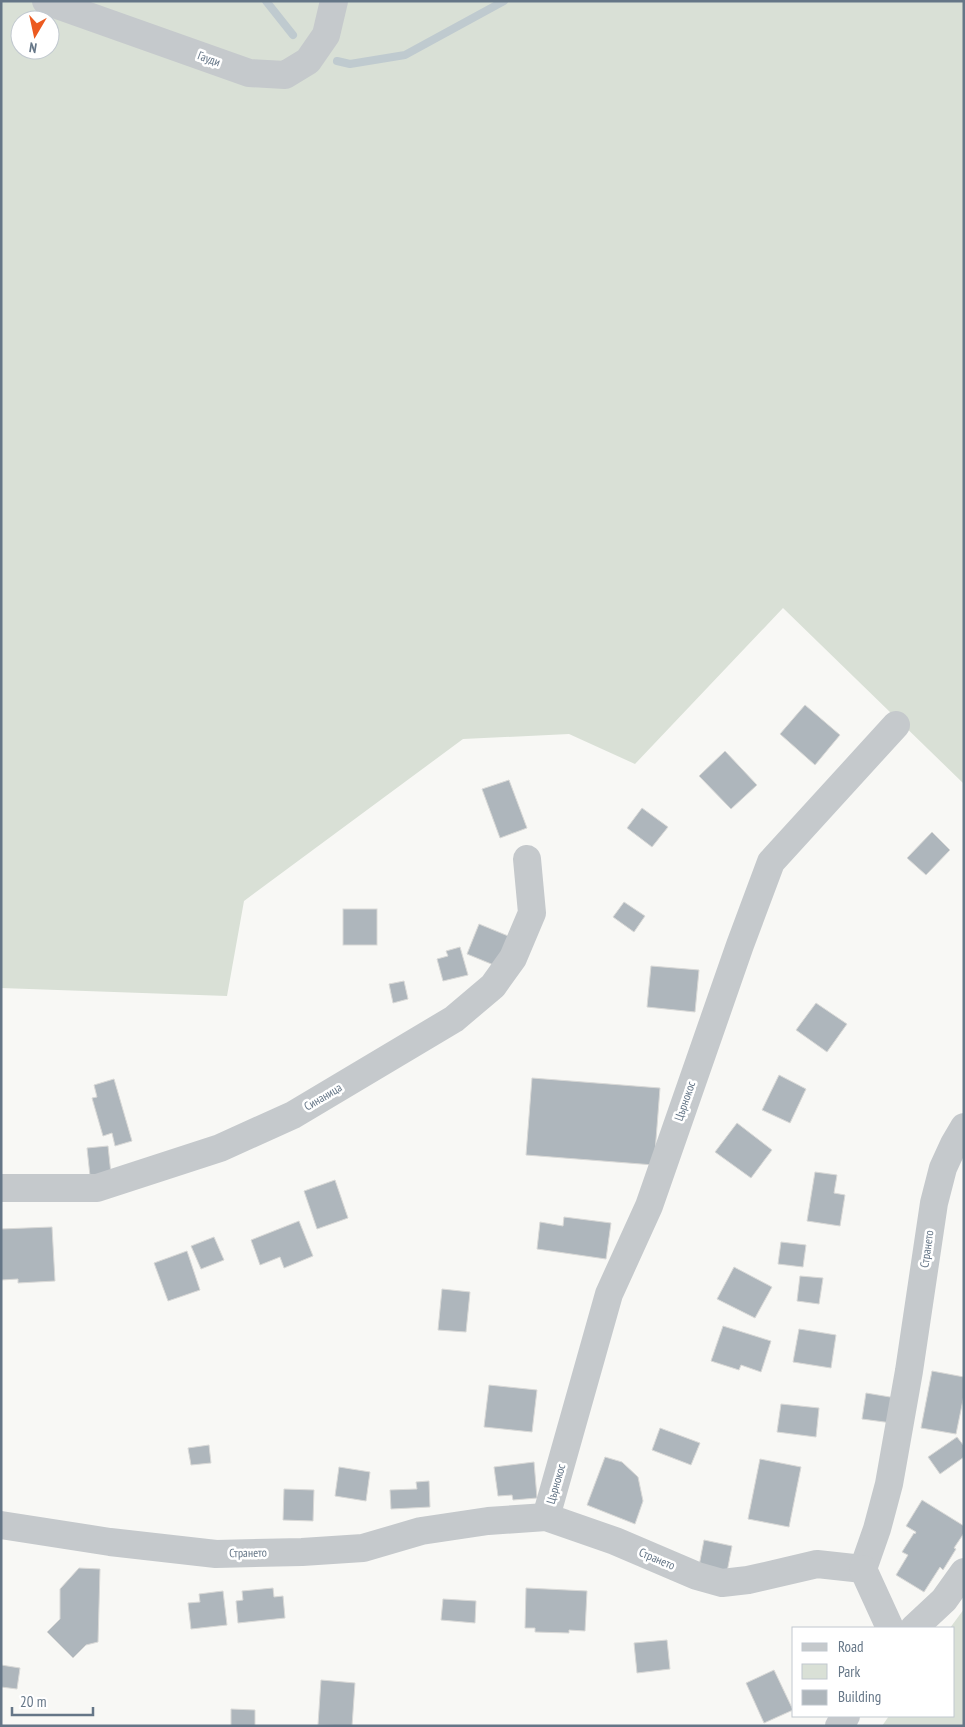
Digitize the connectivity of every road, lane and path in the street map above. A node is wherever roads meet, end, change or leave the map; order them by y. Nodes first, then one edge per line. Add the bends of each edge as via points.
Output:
1 (46, 1) edge
2 (334, 1) edge
3 (896, 725) dead end
4 (526, 859) dead end
5 (964, 1127) edge
6 (1, 1188) edge
7 (546, 1517) junction
8 (1, 1525) edge
9 (862, 1569) junction
10 (964, 1572) edge
11 (890, 1627) edge
12 (915, 1627) edge

1 - 2 street, Гауди via 249,73 285,75 308,61 326,35
3 - 7 street, Църнокос via 770,862 649,1206 609,1294
4 - 6 street, Синаница via 532,913 513,958 493,986 454,1018 293,1115 220,1148 97,1188
5 - 9 street, Странето via 943,1168 934,1203 889,1484
7 - 8 street, Странето via 488,1521 422,1531 363,1548 216,1554
7 - 9 street, Странето via 722,1583 817,1564
9 - 11 street
10 - 12 street via 944,1600

